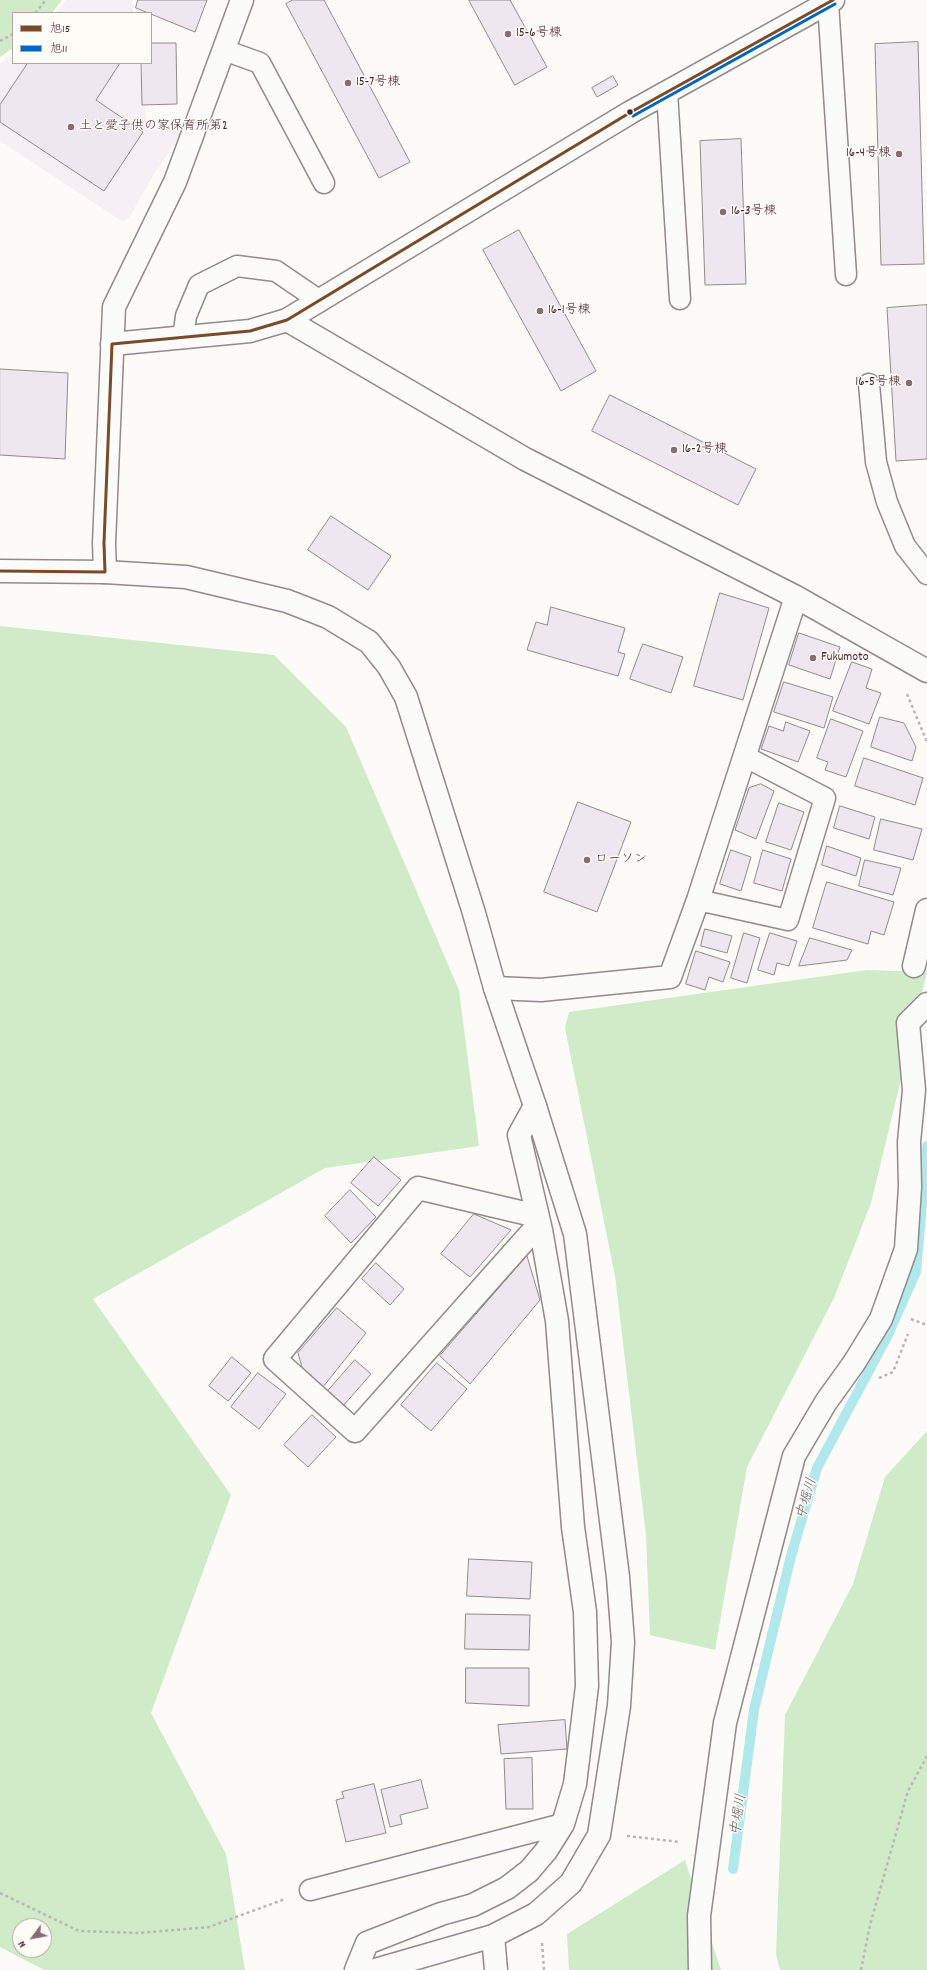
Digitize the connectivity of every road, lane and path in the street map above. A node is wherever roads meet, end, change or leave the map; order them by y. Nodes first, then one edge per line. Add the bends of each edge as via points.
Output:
1 (46, 0) edge
2 (242, 0) edge
3 (831, 2) edge
4 (35, 12) edge
5 (12, 35) edge
6 (0, 41) edge
7 (224, 50) junction
8 (667, 92) junction
9 (324, 183) dead end
10 (846, 275) dead end
11 (680, 299) dead end
12 (320, 301) junction
13 (287, 320) junction
14 (183, 338) junction
15 (112, 344) junction
16 (869, 384) dead end
17 (0, 571) edge
18 (105, 572) junction
19 (927, 574) edge
20 (796, 597) junction
21 (927, 671) edge
22 (906, 692) dead end
23 (927, 742) edge
24 (744, 756) junction
25 (698, 900) junction
26 (926, 920) edge
27 (914, 966) dead end
28 (495, 988) junction
29 (927, 1004) edge
30 (535, 1106) junction
31 (538, 1220) junction
32 (927, 1756) edge
33 (563, 1824) junction
34 (619, 1835) dead end
35 (708, 1846) junction
36 (310, 1890) joint
37 (0, 1893) edge
38 (493, 1936) junction
39 (356, 1970) edge
40 (375, 1970) edge
41 (496, 1970) edge
42 (700, 1970) edge
43 (860, 1970) edge

1 - 4 path
2 - 7 street
3 - 8 street
3 - 10 lane
5 - 6 path
7 - 9 lane via 260,63
7 - 15 street via 175,182 114,307
8 - 11 lane
8 - 12 street
12 - 13 street
12 - 14 lane via 276,271 237,266 199,285 186,316
13 - 14 street via 250,331
13 - 20 street via 525,459
14 - 15 street
15 - 18 street
16 - 19 lane via 876,462 887,502 905,546
17 - 18 street
18 - 28 street via 186,577 287,601 328,617 369,642 389,667 406,697
20 - 21 street
20 - 24 street
22 - 23 path
24 - 25 street
24 - 25 lane via 825,798 788,920
25 - 28 street via 670,977 541,990
26 - 27 street
28 - 30 street
29 - 35 street via 908,1023 914,1090 909,1142 910,1187 906,1249 881,1320 826,1402 794,1456 725,1723
30 - 31 street via 519,1135
30 - 38 street via 575,1234 618,1577 623,1642 619,1706 599,1835 570,1883 536,1914
31 - 31 street via 418,1188 275,1359 356,1432
31 - 33 street via 558,1321 573,1528 585,1612 587,1686 574,1784
32 - 43 path via 908,1791 870,1924
33 - 36 lane
33 - 39 street via 546,1851 529,1871 507,1888 473,1905 441,1914 367,1943
34 - 35 path
35 - 42 street via 699,1916
36 - 37 path via 210,1927 139,1933 79,1931
38 - 40 street
38 - 41 street

